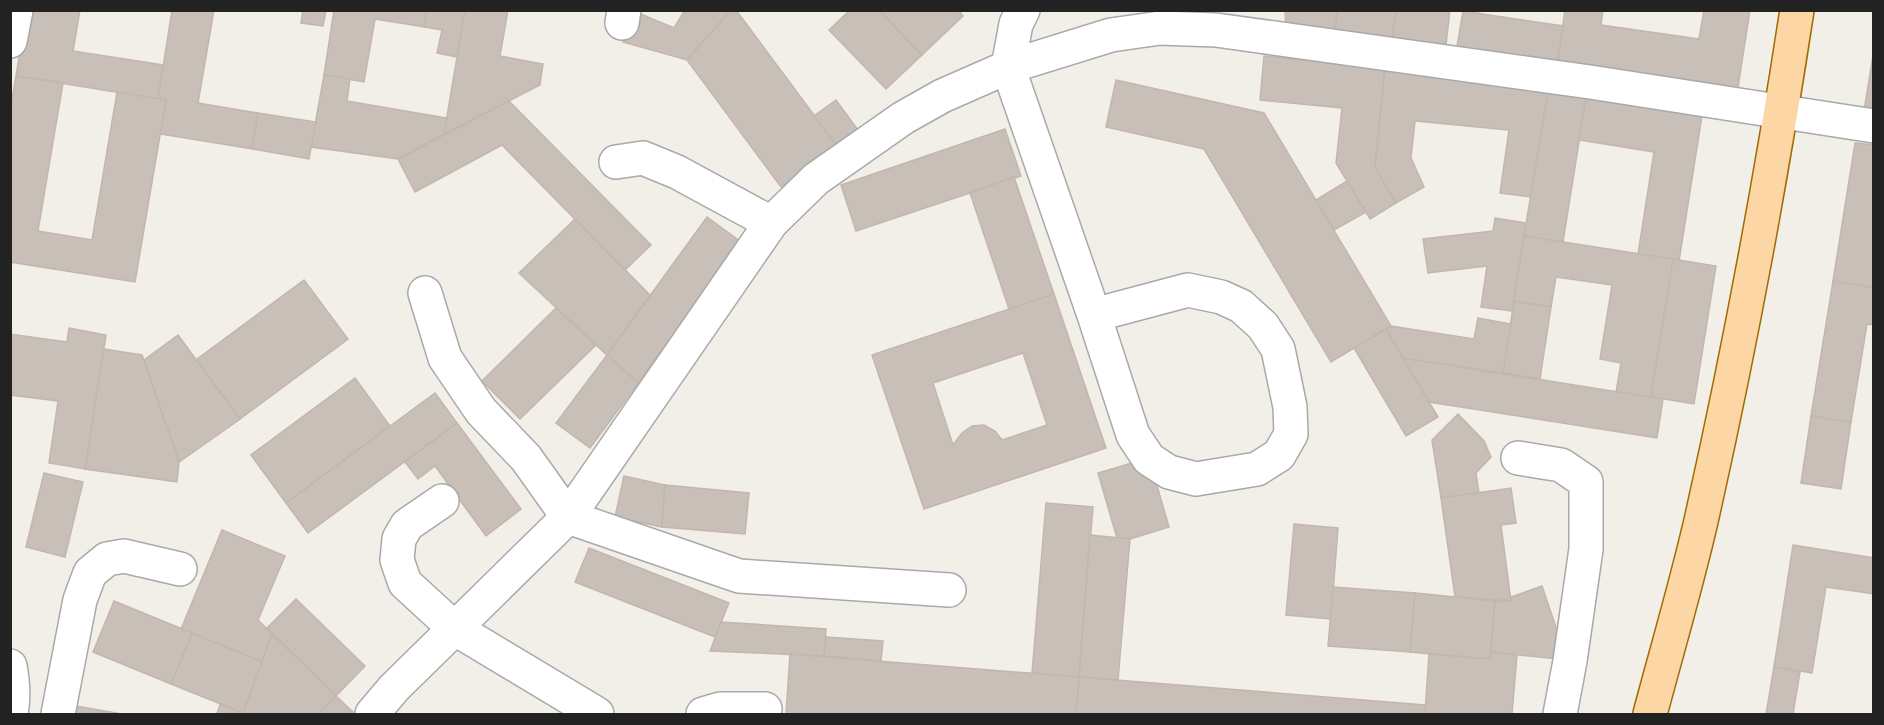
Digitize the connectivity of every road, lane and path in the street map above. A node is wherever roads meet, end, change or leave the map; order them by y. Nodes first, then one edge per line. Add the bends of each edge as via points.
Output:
1 (16, 10) edge
2 (1023, 10) edge
3 (1797, 10) edge
4 (10, 41) edge
5 (1008, 67) junction
6 (1781, 113) junction
7 (1874, 126) edge
8 (616, 162) dead end
9 (771, 223) junction
10 (425, 293) dead end
11 (1094, 315) junction
12 (1518, 458) dead end
13 (441, 501) dead end
14 (568, 517) junction
15 (180, 569) dead end
16 (949, 590) dead end
17 (454, 628) junction
18 (10, 666) edge
19 (765, 710) dead end
20 (10, 714) edge
21 (58, 714) edge
22 (372, 714) edge
23 (597, 714) edge
24 (703, 714) edge
25 (1560, 714) edge
26 (1650, 714) edge

1 - 4 street
2 - 5 street via 1016,24
3 - 6 main road
5 - 6 street via 1111,35 1160,28 1216,30
5 - 9 street via 903,118 816,179
5 - 11 street
6 - 7 street
6 - 26 main road via 1703,512
8 - 9 street via 643,158
9 - 14 street
10 - 14 street via 446,358 481,411 526,458
11 - 11 street via 1188,290 1241,306 1263,326 1278,349 1290,407 1291,434 1279,455 1257,469 1196,479 1169,472 1149,459 1133,435
12 - 25 street via 1561,465 1586,482 1586,549
13 - 17 street via 407,525 399,539 397,560 405,584
14 - 16 street via 739,576
14 - 17 street
15 - 21 street via 124,556 107,559 90,573 80,600
17 - 22 street
17 - 23 street
18 - 20 street
19 - 24 street via 720,709

